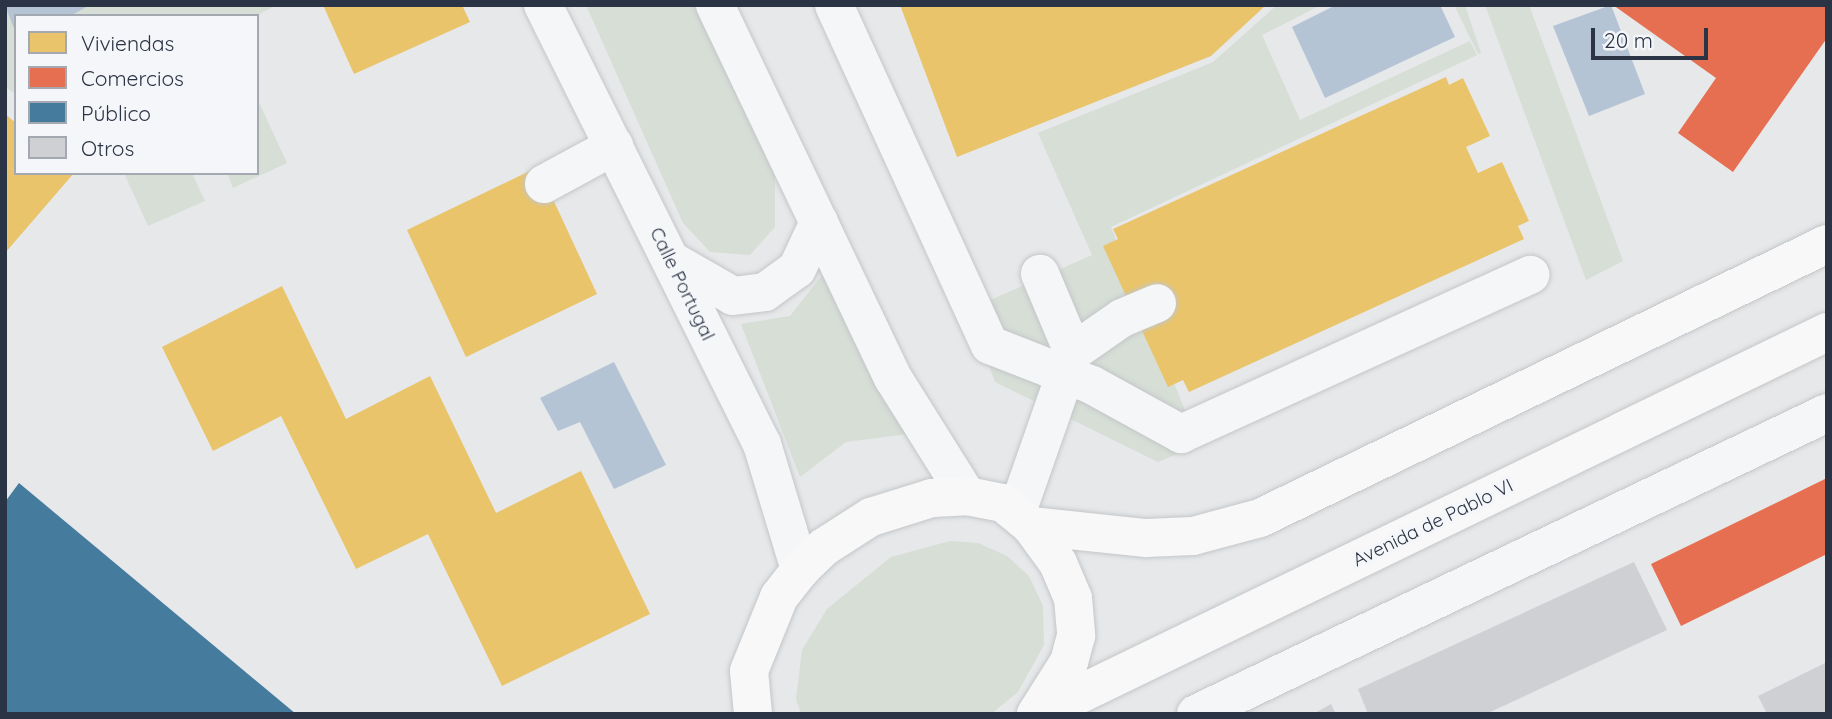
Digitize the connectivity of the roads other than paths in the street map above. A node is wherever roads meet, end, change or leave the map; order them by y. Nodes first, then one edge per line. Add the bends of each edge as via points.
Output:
1 (543, 5) edge
2 (715, 5) edge
3 (834, 5) edge
4 (614, 146) junction
5 (544, 184) dead end
6 (819, 222) junction
7 (1827, 244) edge
8 (672, 261) junction
9 (1040, 274) dead end
10 (1530, 275) dead end
11 (1157, 303) dead end
12 (1827, 332) edge
13 (1070, 362) junction
14 (1827, 413) edge
15 (967, 496) junction
16 (1024, 519) junction
17 (800, 570) junction
18 (749, 671) junction
19 (723, 714) edge
20 (753, 714) edge
21 (1038, 714) edge
22 (1196, 714) edge

1 - 4 street, Calle Portugal
2 - 6 street
3 - 13 street via 990,345
4 - 5 street
4 - 8 street, Calle Portugal
6 - 8 street via 797,269 765,292 733,296
6 - 15 street via 893,378
7 - 16 main road via 1260,518 1193,536 1146,538
8 - 17 street, Calle Portugal via 762,444
9 - 13 street
10 - 13 street via 1181,434
11 - 13 street via 1122,318
12 - 21 main road, Avenida de Pablo VI
13 - 16 street
14 - 22 street
15 - 16 main road via 984,497
15 - 17 main road via 932,498 871,517 824,547
16 - 21 main road via 1067,580 1077,617 1069,662
17 - 18 main road via 779,597
18 - 19 main road
18 - 20 main road

